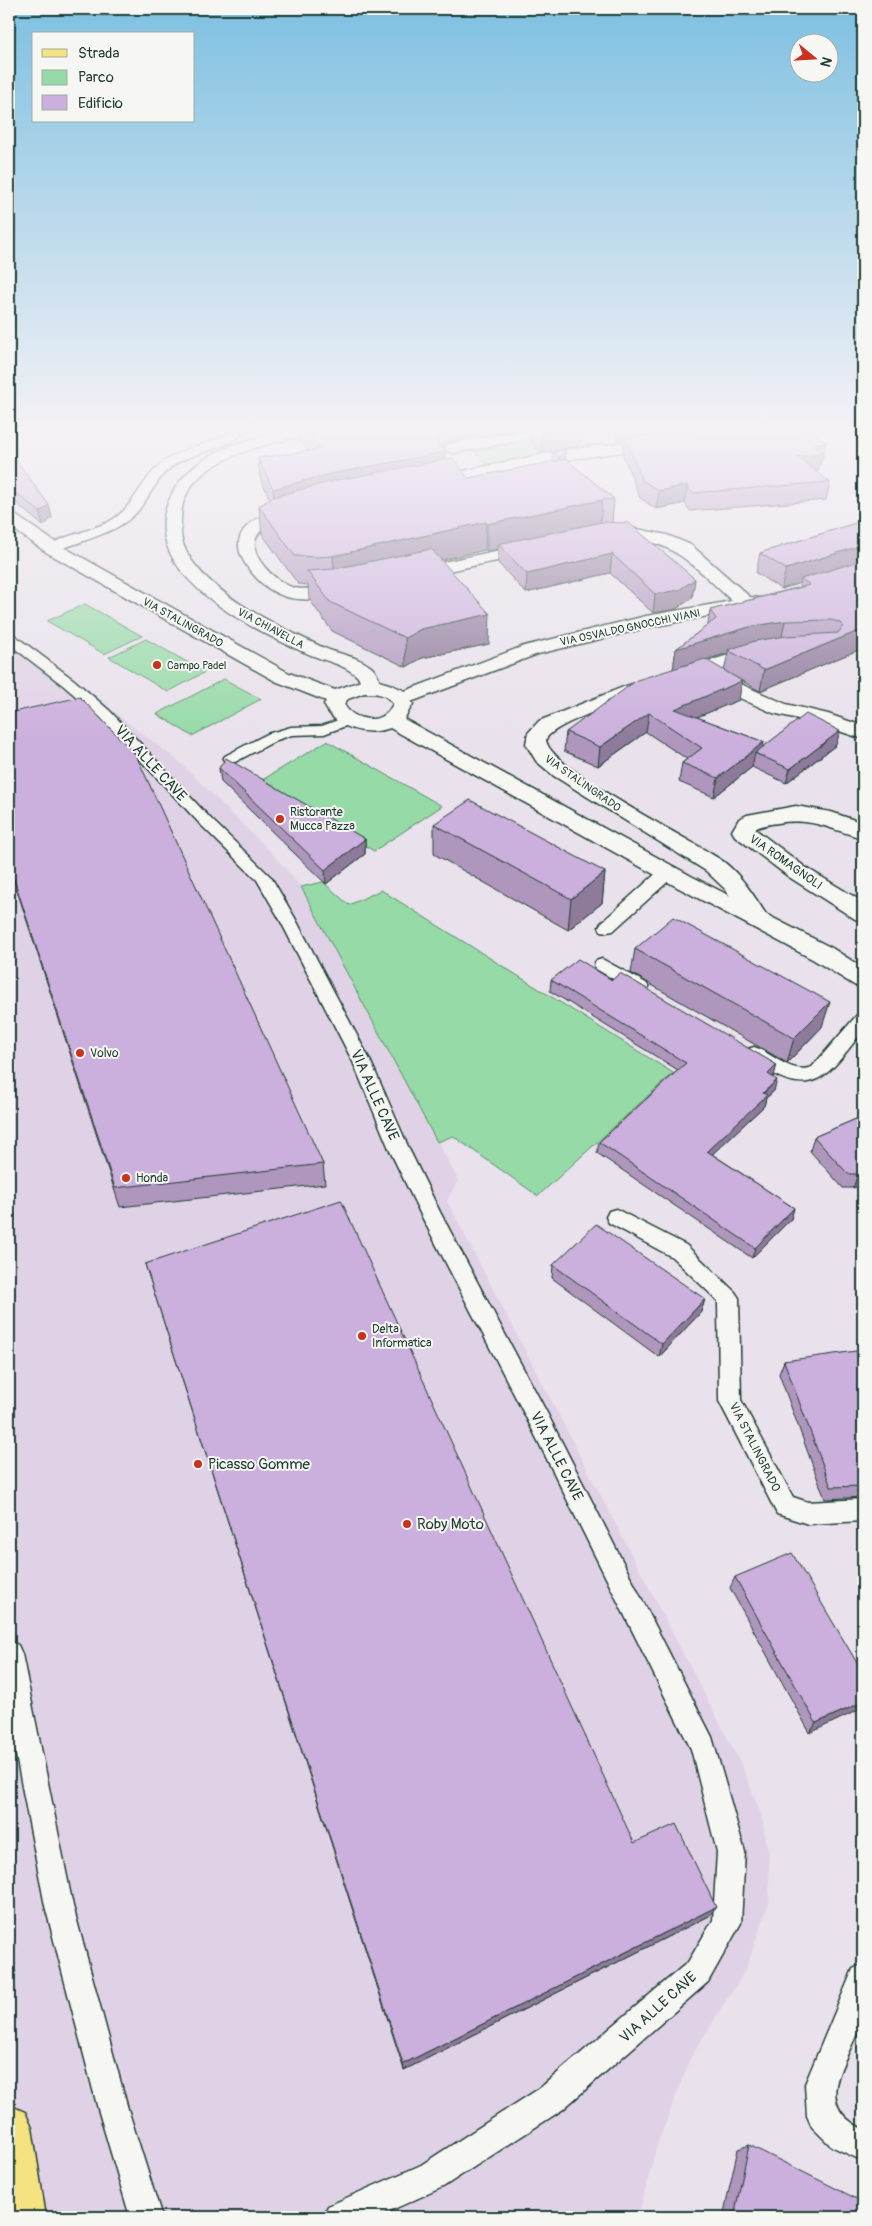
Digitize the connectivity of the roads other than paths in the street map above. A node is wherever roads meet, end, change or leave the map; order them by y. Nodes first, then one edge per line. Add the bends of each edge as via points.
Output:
1 (31, 534) edge
2 (89, 534) edge
3 (173, 534) edge
4 (249, 534) edge
5 (620, 534) edge
6 (636, 534) edge
7 (590, 536) edge
8 (552, 544) edge
9 (52, 548) junction
10 (390, 579) edge
11 (363, 585) edge
12 (772, 598) edge
13 (745, 603) junction
14 (9, 638) edge
15 (781, 649) edge
16 (705, 669) junction
17 (371, 687) junction
18 (337, 698) junction
19 (401, 699) junction
20 (392, 720) junction
21 (346, 721) junction
22 (863, 733) edge
23 (230, 759) edge
24 (863, 831) edge
25 (667, 873) junction
26 (863, 913) edge
27 (757, 919) junction
28 (607, 927) dead end
29 (602, 965) dead end
30 (863, 979) edge
31 (653, 995) edge
32 (863, 1019) edge
33 (738, 1045) edge
34 (616, 1217) dead end
35 (863, 1510) edge
36 (9, 1654) edge
37 (863, 1979) edge
38 (9, 2128) edge
39 (863, 2145) edge
40 (22, 2217) edge
41 (146, 2217) edge
42 (339, 2217) edge

1 - 9 street, VIA STALINGRADO
2 - 9 lane
3 - 17 street, VIA CHIAVELLA via 183,560 197,579 217,597 246,617 322,654 358,667 368,674
4 - 11 street via 249,552 256,569 285,591 330,592
5 - 7 street
6 - 13 street via 685,549
8 - 10 street
9 - 18 street, VIA STALINGRADO via 282,677
12 - 13 street, VIA OSVALDO GNOCCHI VIANI
13 - 19 street, VIA OSVALDO GNOCCHI VIANI via 646,622 531,650
14 - 42 lane, VIA ALLE CAVE via 105,714 206,822 263,877 362,1062 431,1215 539,1420 703,1746 731,1852 727,1923 698,1972 551,2099 432,2176
15 - 16 street, VIA STALINGRADO via 746,655
16 - 22 street via 738,690 780,709 821,718
16 - 27 street, VIA STALINGRADO via 632,690 553,722 542,728 536,736 536,744 540,753 578,782 716,867 735,886
17 - 18 street via 351,690
17 - 19 street via 390,690
18 - 21 street via 334,710
19 - 20 street via 402,710
20 - 21 street via 369,725
20 - 25 street, VIA STALINGRADO
21 - 23 lane via 324,730 291,731 272,737
24 - 26 street, VIA ROMAGNOLI via 831,819 796,813 755,820 743,831 797,872
25 - 27 street, VIA STALINGRADO
25 - 28 lane
27 - 30 street, VIA STALINGRADO
29 - 31 lane
32 - 33 lane via 818,1072 805,1077 781,1070
34 - 35 lane, VIA STALINGRADO via 679,1250 728,1298 730,1401 785,1506 808,1512
36 - 41 lane via 59,1906 113,2109
37 - 39 lane via 820,2084 823,2116 842,2135
38 - 40 main road

